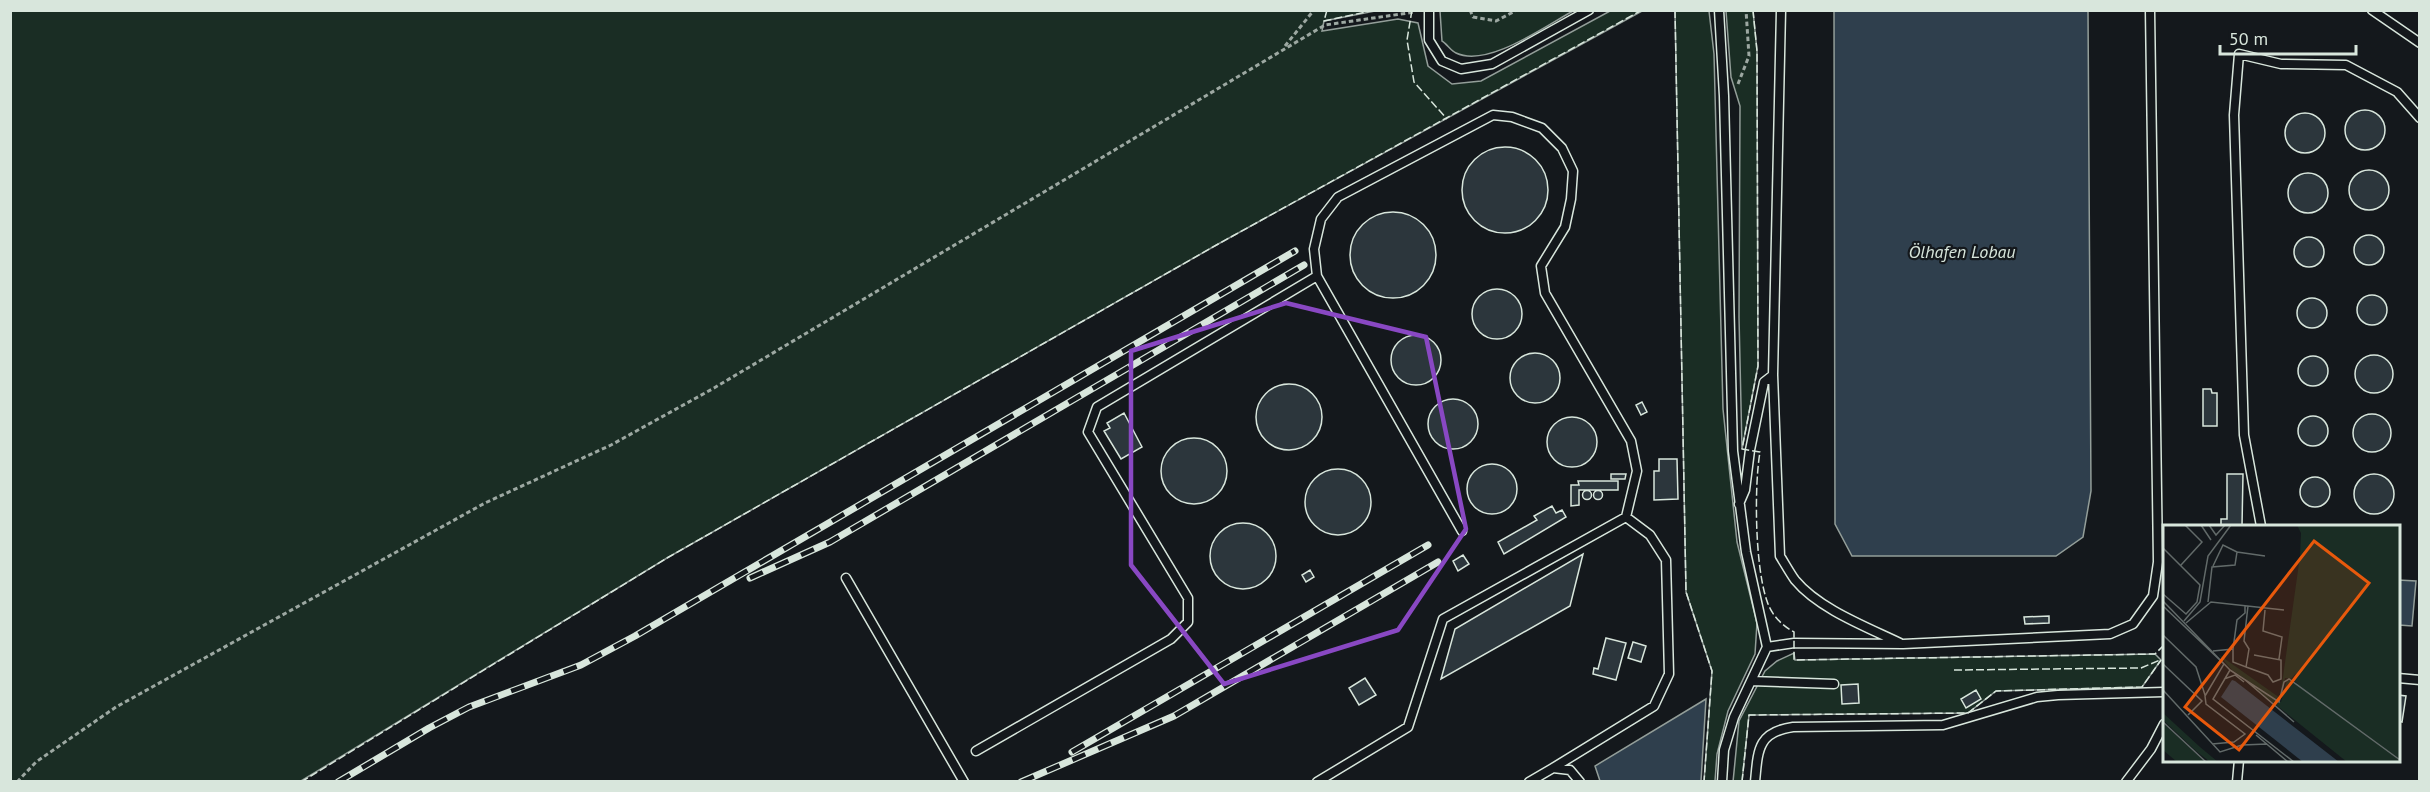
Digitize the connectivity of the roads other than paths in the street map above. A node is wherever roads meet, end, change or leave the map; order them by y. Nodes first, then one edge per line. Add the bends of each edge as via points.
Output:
1 (1589, 10) edge
2 (1719, 10) edge
3 (1781, 10) edge
4 (2150, 10) edge
5 (2372, 10) edge
6 (1429, 13) edge
7 (2420, 43) edge
8 (2420, 118) edge
9 (1317, 276) junction
10 (1773, 375) junction
11 (1739, 504) junction
12 (1626, 517) junction
13 (2261, 525) edge
14 (1462, 531) dead end
15 (846, 578) dead end
16 (1903, 644) junction
17 (1767, 647) junction
18 (2400, 678) edge
19 (2420, 680) edge
20 (1751, 681) junction
21 (1834, 684) dead end
22 (2163, 692) edge
23 (2163, 726) edge
24 (976, 751) dead end
25 (2239, 762) edge
26 (1553, 768) junction
27 (964, 782) edge
28 (1317, 782) edge
29 (1529, 782) edge
30 (1580, 782) edge
31 (1722, 782) edge
32 (1755, 782) edge
33 (2126, 782) edge
34 (2237, 782) edge

1 - 6 lane via 1492,64 1461,69 1442,61 1429,40
2 - 11 lane via 1732,419
3 - 10 lane
4 - 16 lane via 2158,562 2153,596 2133,624 2110,634
5 - 7 lane
8 - 13 lane via 2397,92 2346,65 2281,64 2240,54 2234,115 2244,435
9 - 12 lane via 1314,249 1321,219 1338,197 1493,115 1542,128 1562,148 1573,171 1565,227 1540,266 1545,293 1630,441 1637,471
9 - 14 lane
9 - 24 lane via 1097,407 1088,432 1188,598 1188,622 1172,639
10 - 11 lane via 1764,382 1745,490
10 - 16 lane via 1780,556 1810,595
11 - 17 lane
12 - 26 lane via 1650,535 1666,560 1670,674 1654,706
12 - 28 lane via 1443,619 1408,727
15 - 27 lane
16 - 17 lane via 1794,643
17 - 20 lane
18 - 19 lane
20 - 21 lane
20 - 31 lane via 1727,739
22 - 32 lane via 2037,697 1943,725 1777,730 1762,743
23 - 33 lane
25 - 34 lane
26 - 29 lane
26 - 30 lane via 1570,770

